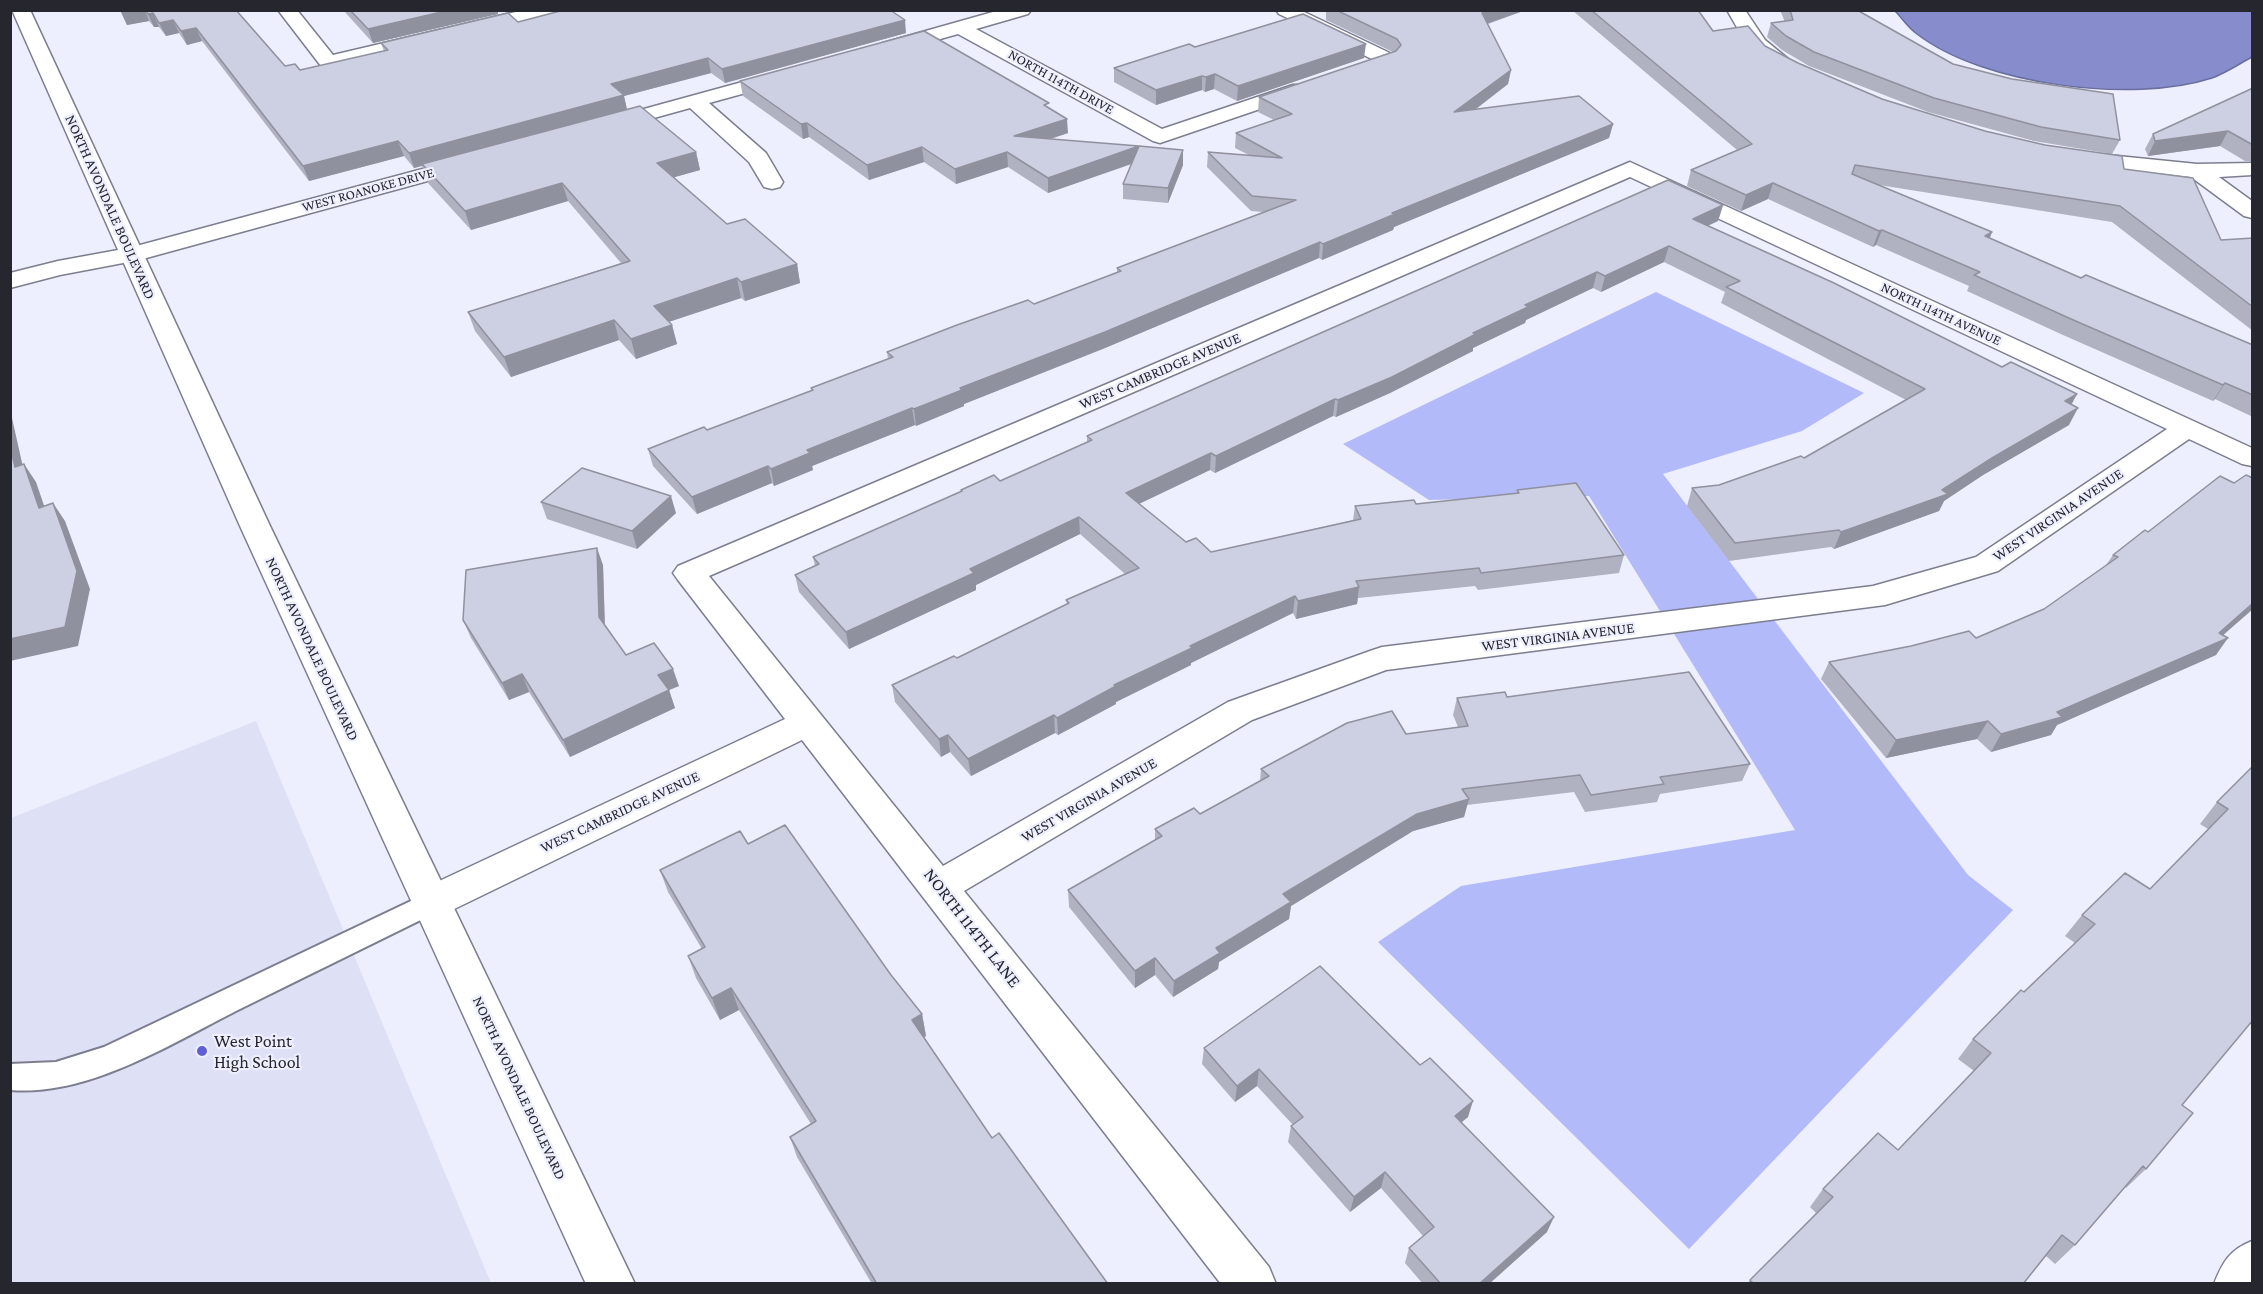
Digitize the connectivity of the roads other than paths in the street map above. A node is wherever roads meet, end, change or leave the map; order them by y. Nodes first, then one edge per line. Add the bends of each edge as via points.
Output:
1 (21, 10) edge
2 (287, 10) edge
3 (549, 10) edge
4 (1022, 10) edge
5 (1285, 10) edge
6 (1736, 10) edge
7 (961, 28) junction
8 (872, 52) edge
9 (1365, 66) edge
10 (1798, 68) edge
11 (805, 70) edge
12 (1323, 81) edge
13 (694, 101) junction
14 (592, 129) edge
15 (2059, 156) edge
16 (490, 157) edge
17 (1630, 169) joint
18 (2253, 169) edge
19 (2197, 171) junction
20 (771, 182) dead end
21 (2253, 211) edge
22 (131, 255) junction
23 (10, 281) edge
24 (10, 296) edge
25 (2187, 428) junction
26 (2253, 459) edge
27 (689, 573) joint
28 (809, 722) junction
29 (939, 887) junction
30 (432, 902) junction
31 (10, 1077) edge
32 (2253, 1265) edge
33 (611, 1284) edge
34 (1252, 1284) edge
35 (2238, 1284) edge

1 - 22 street, NORTH AVONDALE BOULEVARD
2 - 3 street via 328,62
4 - 7 street
5 - 9 street via 1387,59
6 - 10 street via 1770,54
7 - 8 street
7 - 12 street, NORTH 114TH DRIVE via 1160,137
11 - 13 street
13 - 14 street
13 - 20 street via 758,158
15 - 19 street
16 - 22 street, WEST ROANOKE DRIVE
17 - 25 street, NORTH 114TH AVENUE
17 - 27 street, WEST CAMBRIDGE AVENUE
18 - 19 street
19 - 21 street
22 - 23 street, WEST ROANOKE DRIVE
22 - 24 street, WEST ROANOKE DRIVE via 60,283
22 - 30 street, NORTH AVONDALE BOULEVARD
25 - 26 street, NORTH 114TH AVENUE
25 - 29 street, WEST VIRGINIA AVENUE via 1987,564 1874,597 1382,659 1240,711
27 - 28 street, NORTH 114TH LANE
28 - 29 street, NORTH 114TH LANE
28 - 30 street, WEST CAMBRIDGE AVENUE
29 - 34 street, NORTH 114TH LANE
30 - 31 lane via 84,1069 43,1078
30 - 33 street, NORTH AVONDALE BOULEVARD
32 - 35 street

